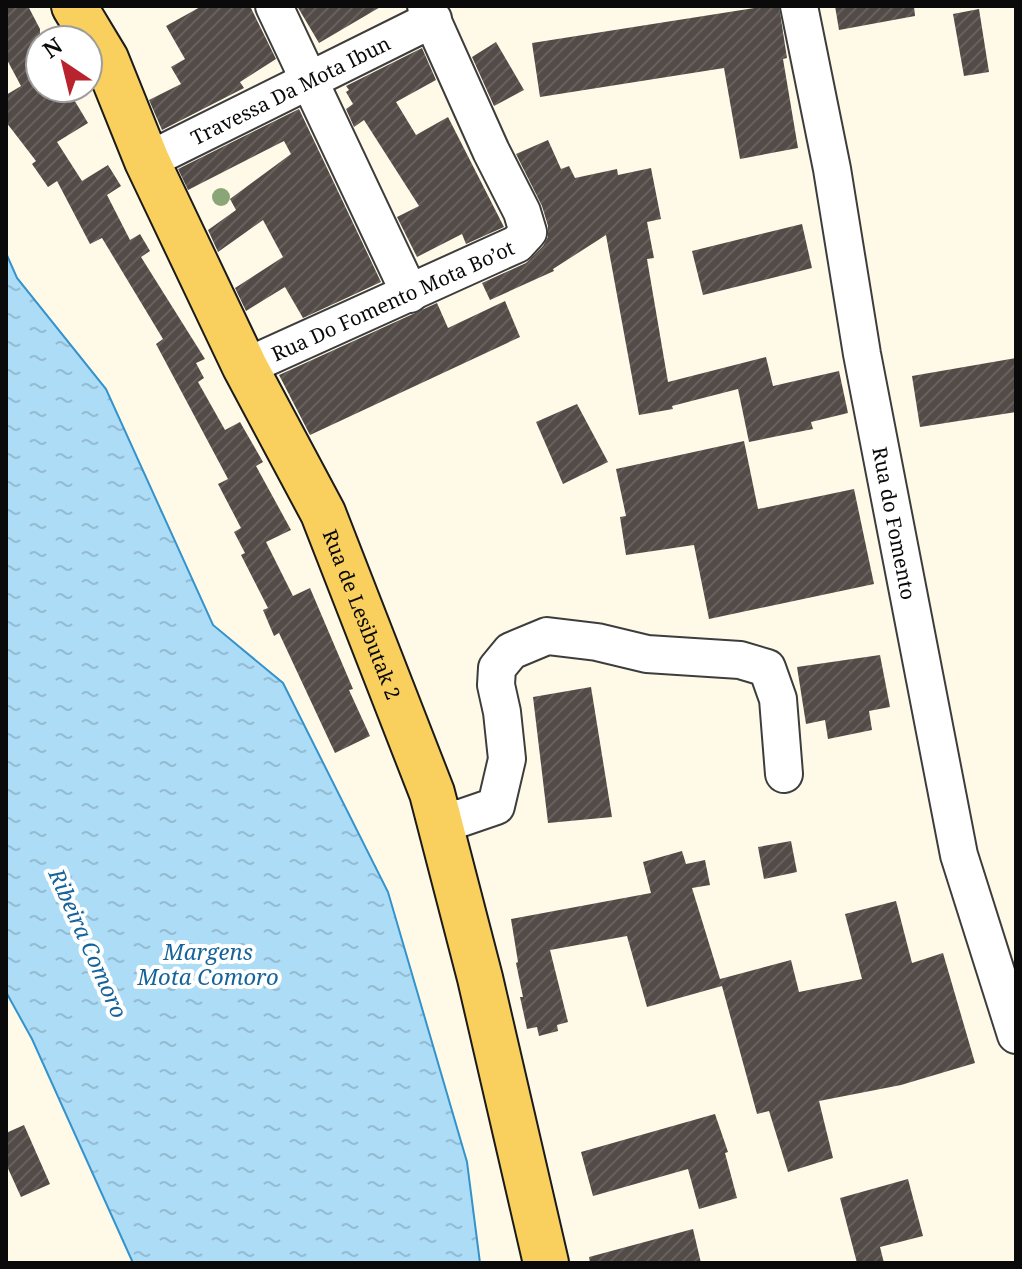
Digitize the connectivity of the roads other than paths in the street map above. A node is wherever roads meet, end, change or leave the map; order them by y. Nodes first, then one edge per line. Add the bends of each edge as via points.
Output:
1 (74, 6) edge
2 (274, 6) edge
3 (799, 6) edge
4 (430, 13) edge
5 (310, 80) junction
6 (147, 161) junction
7 (410, 294) junction
8 (245, 367) junction
9 (784, 774) dead end
10 (438, 818) junction
11 (1016, 1035) edge
12 (546, 1263) edge

1 - 6 main road, Rua de Lesibutak 2 via 106,59
2 - 5 street
3 - 11 street, Rua do Fomento via 959,855
4 - 5 street, Travessa Da Mota Ibun
4 - 7 street, Rua Do Fomento Mota Bo’ot via 528,232 517,244
5 - 6 street, Travessa Da Mota Ibun
5 - 7 street
6 - 8 main road, Rua de Lesibutak 2
7 - 8 street, Rua Do Fomento Mota Bo’ot
8 - 10 main road, Rua de Lesibutak 2 via 323,513
9 - 10 street via 778,699 767,668 740,660 647,654 547,636 511,651 497,668 507,759 496,806 461,818
10 - 12 main road, Rua de Lesibutak 2

